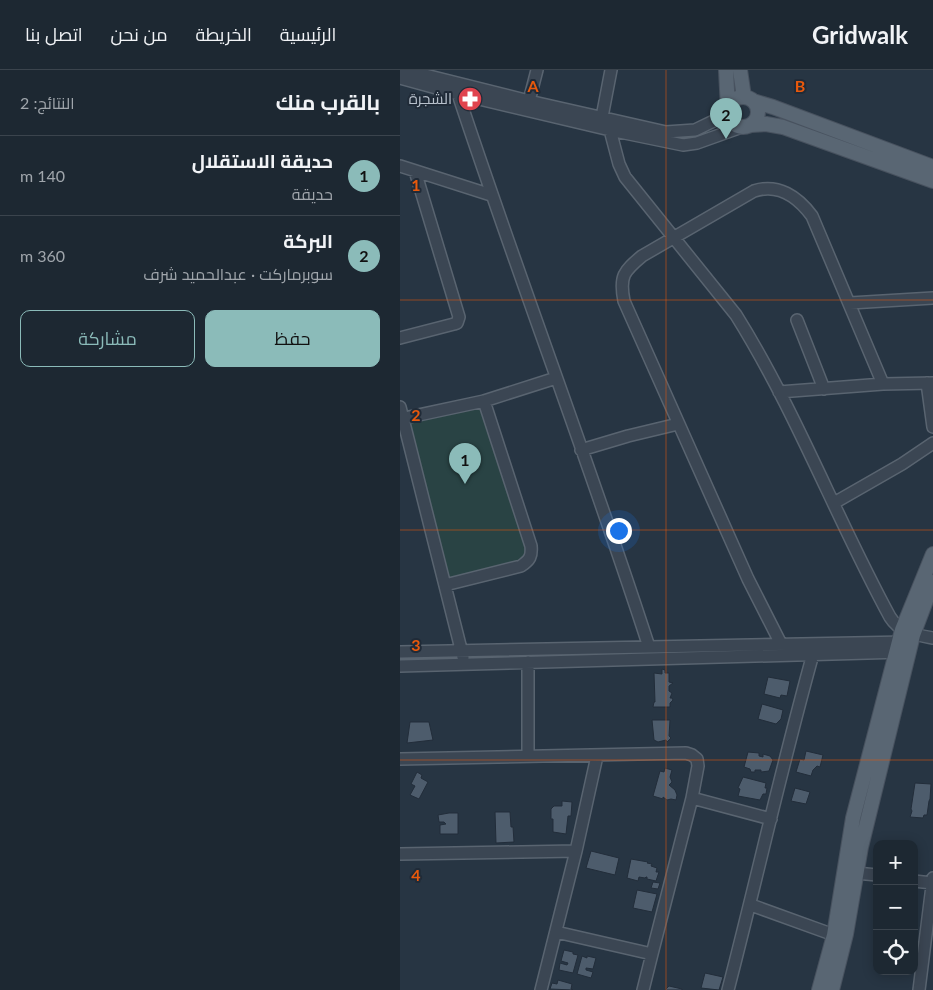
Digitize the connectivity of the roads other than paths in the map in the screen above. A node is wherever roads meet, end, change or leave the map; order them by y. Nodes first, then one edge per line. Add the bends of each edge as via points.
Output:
1 (406, 70) edge
2 (537, 70) edge
3 (611, 70) edge
4 (726, 70) edge
5 (740, 70) edge
6 (400, 78) edge
7 (458, 94) junction
8 (748, 99) junction
9 (530, 101) junction
10 (728, 112) junction
11 (602, 117) junction
12 (745, 126) junction
13 (610, 130) junction
14 (400, 166) edge
15 (933, 167) edge
16 (415, 171) junction
17 (933, 181) edge
18 (491, 195) junction
19 (674, 237) junction
20 (933, 298) edge
21 (850, 304) junction
22 (797, 320) dead end
23 (400, 338) edge
24 (556, 378) junction
25 (930, 383) edge
26 (883, 384) junction
27 (824, 389) junction
28 (779, 392) junction
29 (484, 400) junction
30 (400, 407) edge
31 (401, 418) edge
32 (678, 424) junction
33 (933, 427) edge
34 (933, 443) edge
35 (581, 450) junction
36 (834, 502) junction
37 (933, 554) edge
38 (933, 582) edge
39 (444, 585) junction
40 (933, 638) edge
41 (905, 642) junction
42 (781, 644) junction
43 (649, 647) junction
44 (462, 650) junction
45 (400, 652) edge
46 (813, 654) junction
47 (528, 662) junction
48 (464, 664) junction
49 (400, 666) edge
50 (528, 755) junction
51 (597, 756) junction
52 (400, 759) edge
53 (692, 798) junction
54 (771, 819) junction
55 (576, 852) junction
56 (400, 854) edge
57 (856, 873) junction
58 (873, 875) edge
59 (933, 880) edge
60 (918, 881) edge
61 (751, 905) junction
62 (556, 932) junction
63 (834, 935) junction
64 (652, 954) junction
65 (541, 990) edge
66 (643, 990) edge
67 (728, 990) edge
68 (819, 990) edge
69 (832, 990) edge
70 (920, 990) edge

1 - 9 street
2 - 9 street
3 - 11 street
4 - 10 main road
5 - 8 main road
6 - 7 street
7 - 13 street
7 - 18 street
8 - 10 main road via 732,101
8 - 12 main road via 758,111 756,119
8 - 15 main road
9 - 11 street
10 - 11 street via 695,130 679,132
10 - 12 main road via 732,122
12 - 13 street via 690,145
12 - 17 main road via 766,124 783,127
13 - 19 street via 626,177
14 - 16 street
16 - 18 street
16 - 23 street via 459,317 457,323
18 - 24 street
19 - 21 street via 754,191 764,187 776,189 793,196 812,216
19 - 28 street via 736,315
19 - 32 street via 631,265 623,276 621,288
20 - 21 street
21 - 26 street
22 - 27 street
24 - 29 street
24 - 35 street
25 - 26 street
25 - 33 street
26 - 27 street
27 - 28 street
28 - 36 street
29 - 31 street
29 - 39 street via 532,546 532,555 521,566
30 - 31 street
31 - 39 street
32 - 35 street
32 - 42 street
34 - 36 street
35 - 43 street
36 - 41 street
37 - 41 main road
38 - 41 main road
39 - 44 street
40 - 41 street
41 - 42 street
41 - 46 street
41 - 57 main road
41 - 63 main road via 853,818
42 - 43 street
43 - 44 street
44 - 45 street
44 - 48 street
46 - 47 street
46 - 54 street
47 - 48 street
47 - 50 street
48 - 49 street
50 - 51 street
50 - 52 street
51 - 53 street via 692,755 698,766
51 - 55 street
53 - 54 street
53 - 64 street
54 - 61 street
55 - 56 street
55 - 62 street
57 - 58 street
57 - 69 main road
59 - 60 street
59 - 70 street
61 - 63 street
61 - 67 street
62 - 64 street
62 - 65 street
63 - 68 main road
64 - 66 street

